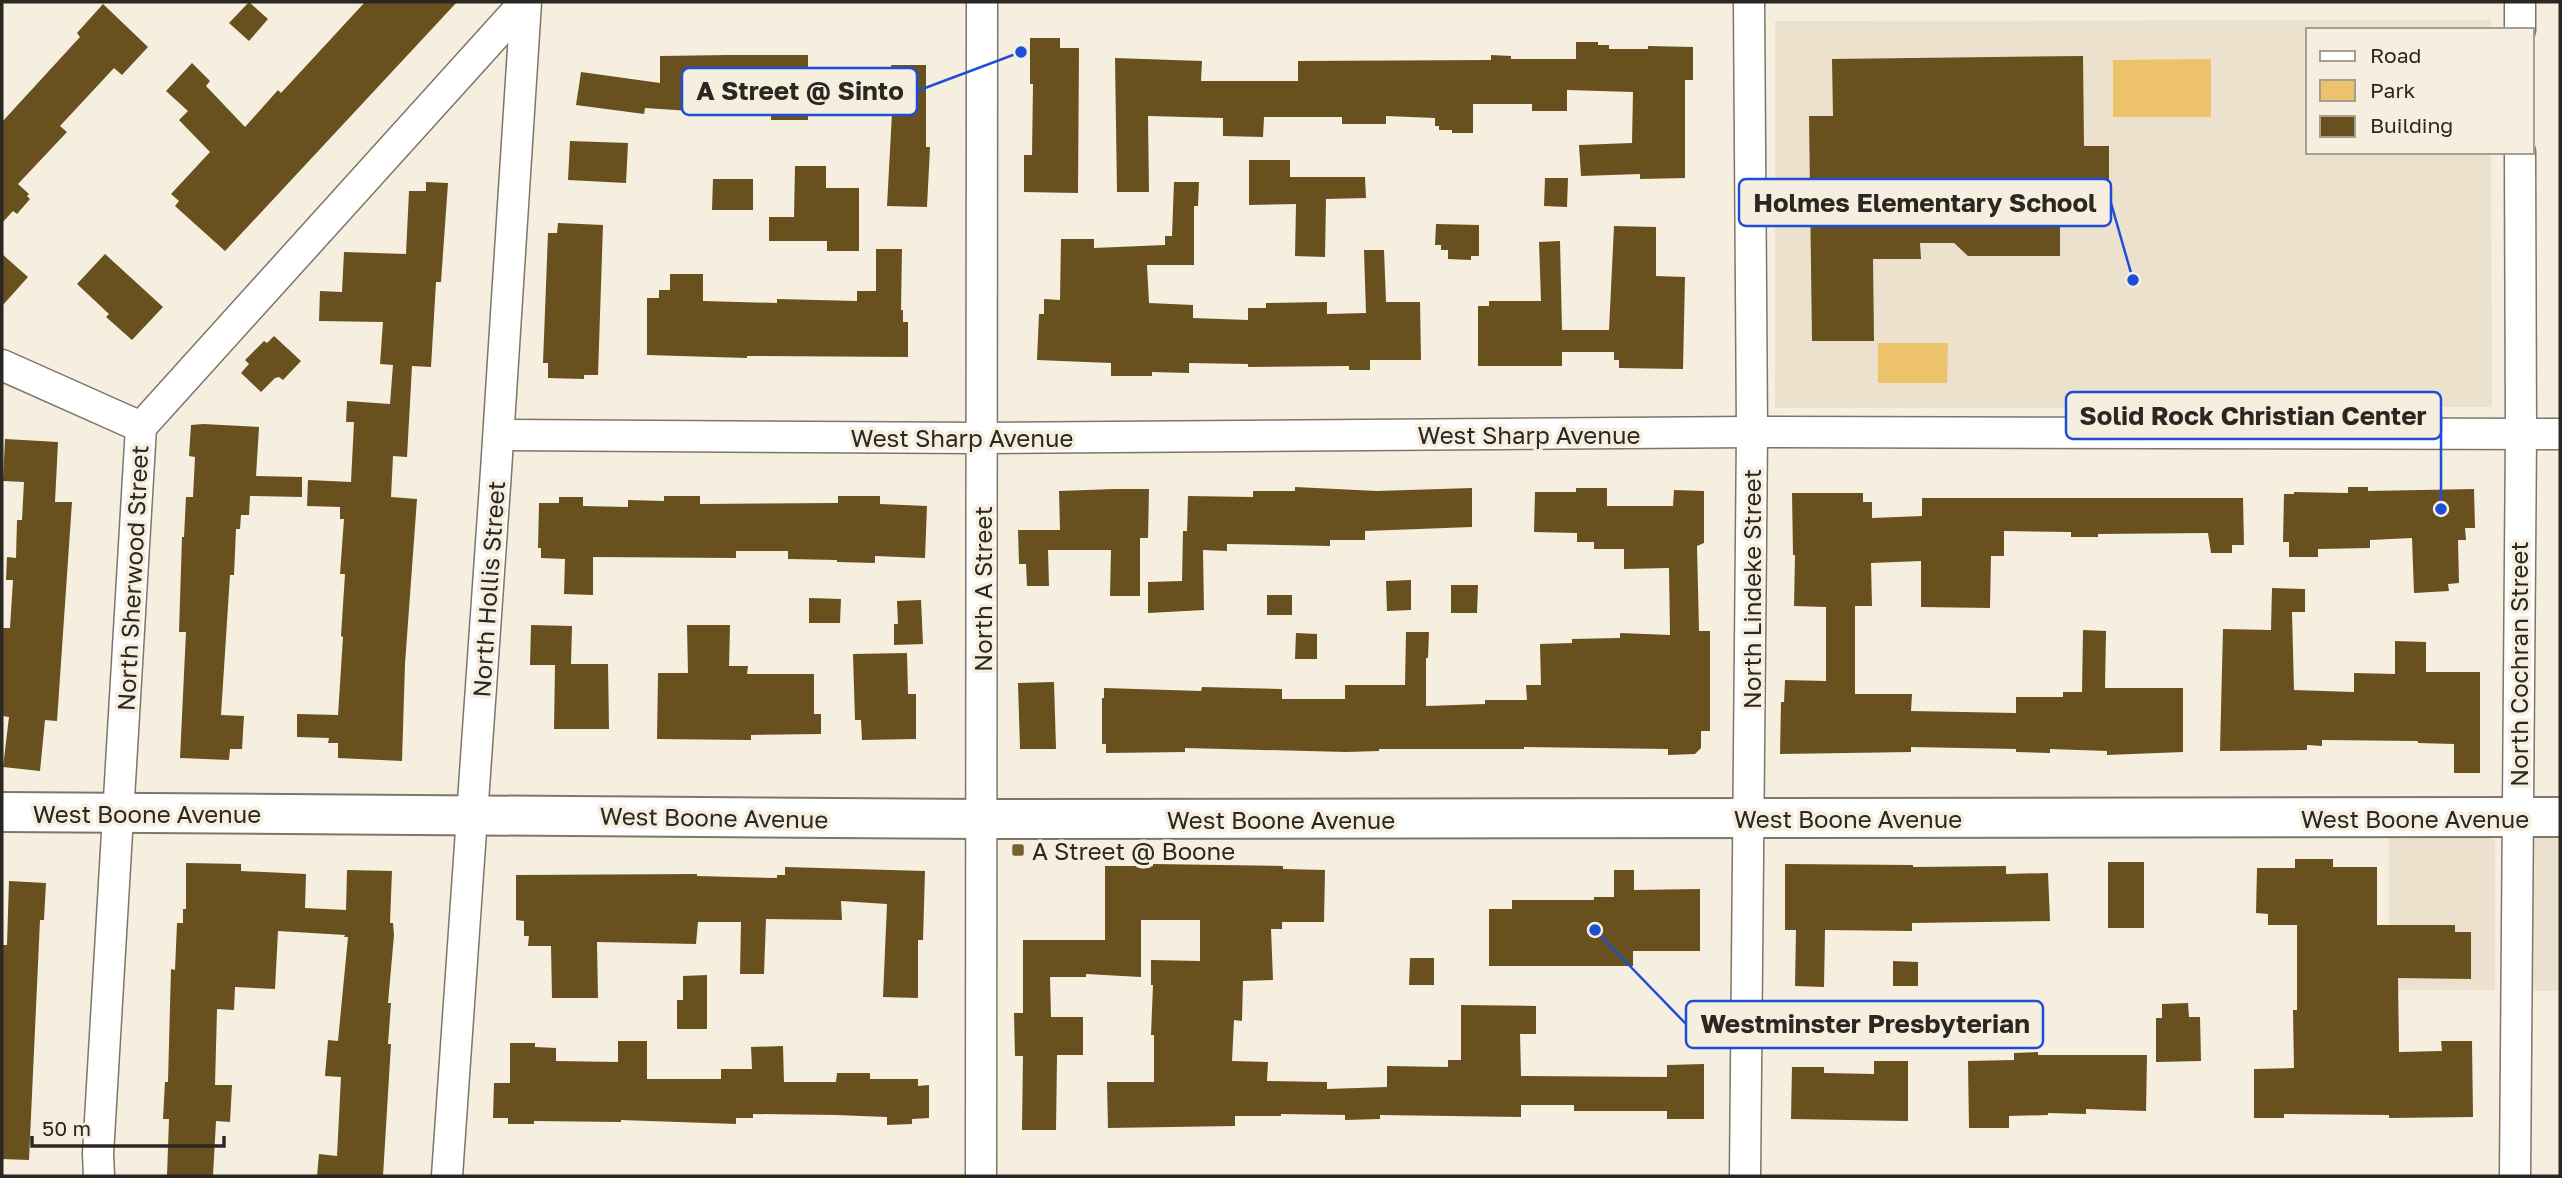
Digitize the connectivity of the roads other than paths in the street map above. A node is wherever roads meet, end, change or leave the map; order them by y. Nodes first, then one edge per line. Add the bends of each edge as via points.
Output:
1 (526, 2) edge
2 (982, 2) edge
3 (1749, 2) edge
4 (2520, 2) edge
5 (2520, 28) edge
6 (2520, 154) edge
7 (2, 365) edge
8 (141, 427) junction
9 (1752, 432) junction
10 (499, 435) junction
11 (2521, 435) junction
12 (2560, 435) edge
13 (982, 438) junction
14 (2, 812) edge
15 (117, 813) junction
16 (471, 814) junction
17 (2560, 817) edge
18 (1749, 818) junction
19 (2517, 818) junction
20 (982, 819) junction
21 (99, 1176) edge
22 (447, 1176) edge
23 (981, 1176) edge
24 (1745, 1176) edge
25 (2515, 1176) edge

1 - 8 street, North Sherwood Street
1 - 10 street, North Hollis Street
2 - 13 street, North A Street
3 - 9 street, North Lindeke Street
4 - 5 street
6 - 11 street, North Cochran Street
7 - 8 street
8 - 15 street, North Sherwood Street
9 - 11 street, West Sharp Avenue
9 - 13 street, West Sharp Avenue
9 - 18 street, North Lindeke Street
10 - 13 street, West Sharp Avenue
10 - 16 street, North Hollis Street
11 - 12 street, West Sharp Avenue
11 - 19 street, North Cochran Street
13 - 20 street, North A Street
14 - 15 main road, West Boone Avenue
15 - 16 main road, West Boone Avenue
15 - 21 street, North Sherwood Street
16 - 20 main road, West Boone Avenue
16 - 22 street, North Hollis Street
17 - 19 main road, West Boone Avenue
18 - 19 main road, West Boone Avenue
18 - 20 main road, West Boone Avenue
18 - 24 street, North Lindeke Street
19 - 25 street, North Cochran Street
20 - 23 street, North A Street

